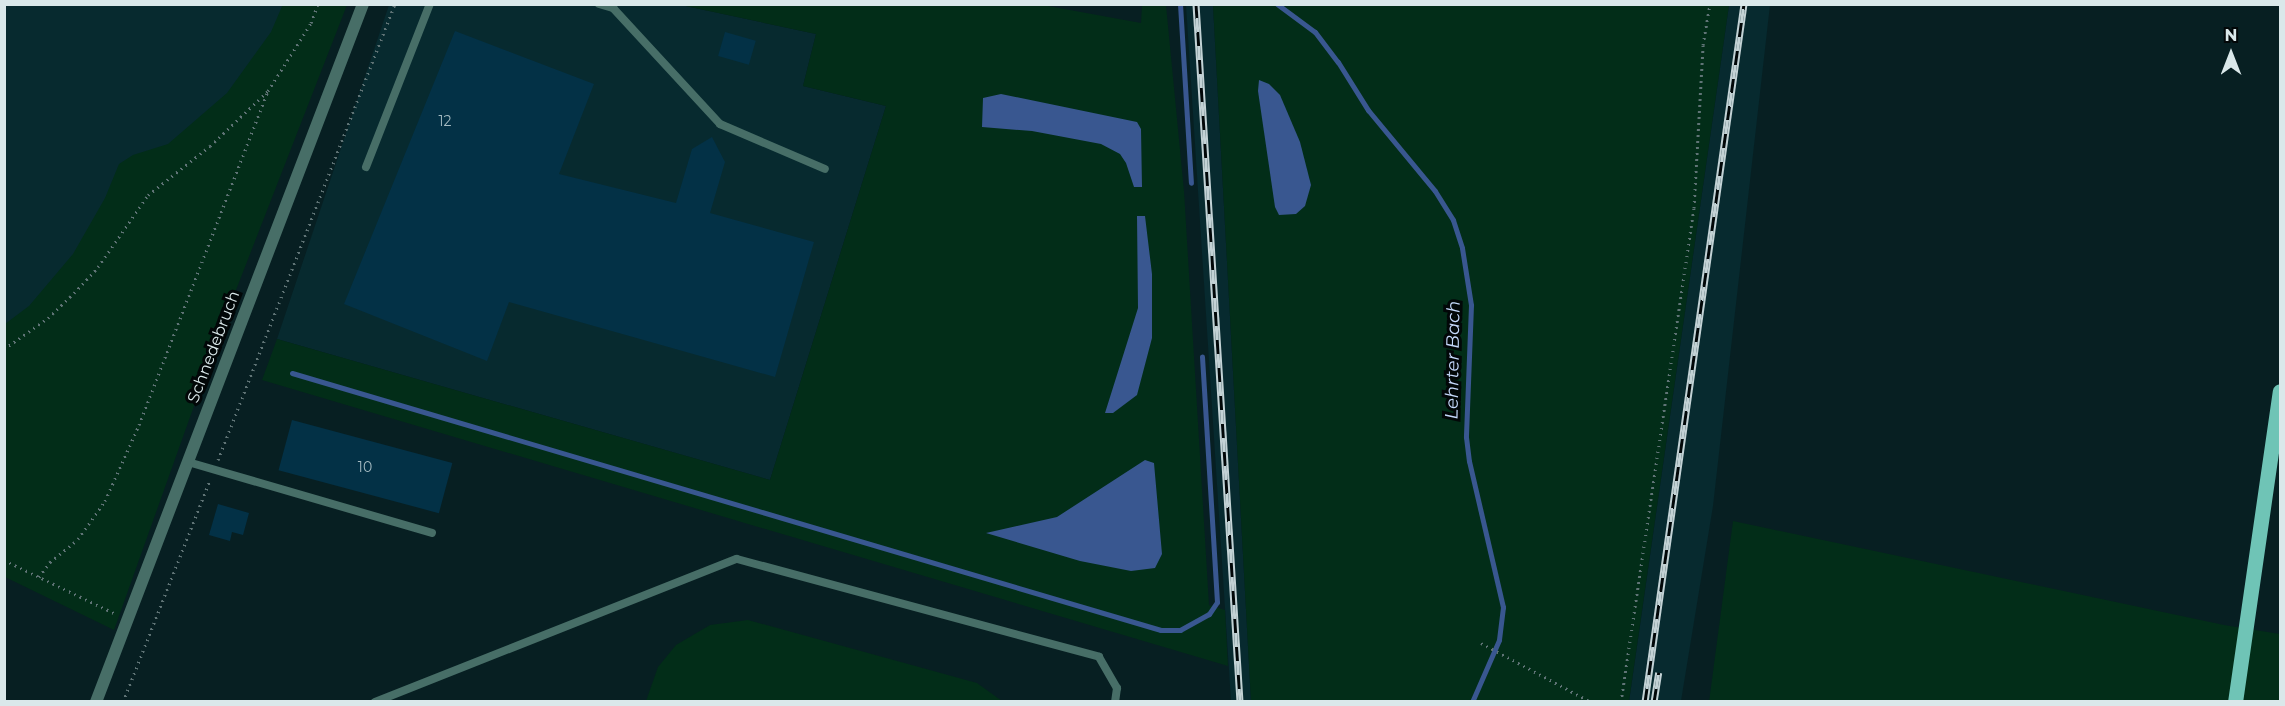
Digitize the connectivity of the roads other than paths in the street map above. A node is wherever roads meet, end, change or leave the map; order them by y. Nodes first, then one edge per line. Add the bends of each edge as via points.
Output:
1 (363, 4) edge
2 (430, 4) edge
3 (599, 4) edge
4 (366, 167) dead end
5 (825, 169) dead end
6 (2280, 391) edge
7 (188, 462) junction
8 (432, 534) dead end
9 (96, 702) edge
10 (375, 702) edge
11 (1115, 702) edge
12 (2235, 702) edge

1 - 7 street, Schnedebruch
2 - 4 lane
3 - 5 lane via 613,8 720,124
6 - 12 main road
7 - 8 lane
7 - 9 street, Schnedebruch
10 - 11 lane via 737,559 1099,657 1117,688

